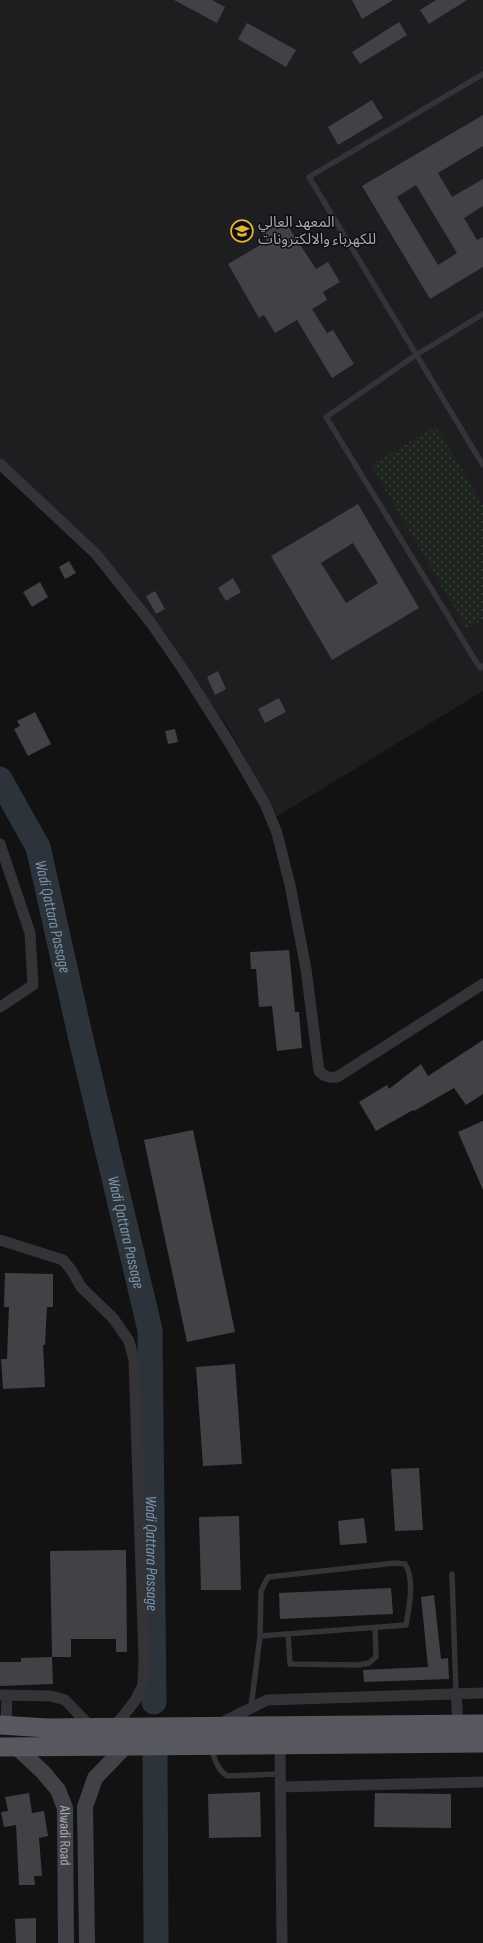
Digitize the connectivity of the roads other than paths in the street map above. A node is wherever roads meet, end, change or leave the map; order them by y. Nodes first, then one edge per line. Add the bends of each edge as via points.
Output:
1 (483, 74) edge
2 (483, 314) edge
3 (416, 355) junction
4 (0, 464) edge
5 (483, 465) edge
6 (483, 666) edge
7 (0, 844) edge
8 (483, 984) edge
9 (0, 1007) edge
10 (0, 1240) edge
11 (452, 1574) dead end
12 (375, 1628) junction
13 (288, 1634) junction
14 (260, 1636) junction
15 (483, 1693) edge
16 (456, 1694) junction
17 (4, 1695) edge
18 (251, 1707) junction
19 (458, 1724) junction
20 (483, 1724) edge
21 (3, 1725) edge
22 (115, 1726) junction
23 (91, 1727) junction
24 (210, 1736) junction
25 (280, 1743) junction
26 (483, 1743) edge
27 (127, 1745) junction
28 (8, 1747) edge
29 (279, 1774) junction
30 (483, 1782) edge
31 (280, 1787) junction
32 (85, 1807) junction
33 (65, 1808) junction
34 (66, 1943) edge
35 (87, 1943) edge
36 (282, 1943) edge

1 - 3 lane via 309,177
2 - 3 lane
3 - 5 lane
3 - 6 lane via 326,417 480,668
4 - 8 street via 96,554 151,623 221,729 266,804 278,833 290,885 306,969 319,1071 324,1076 337,1077
7 - 9 street via 30,933 33,985
10 - 22 street via 63,1260 81,1287 121,1329 129,1341 134,1360 143,1685 135,1701
11 - 16 lane
12 - 13 lane
12 - 13 lane via 376,1657 368,1663 358,1665 290,1664
12 - 14 lane via 406,1625 410,1611 410,1571 405,1564 268,1577 262,1592
13 - 14 lane
14 - 18 lane
15 - 16 street
16 - 18 street via 268,1700
16 - 19 street
17 - 21 street
17 - 23 street via 51,1696 65,1700
18 - 24 street
19 - 20 highway
19 - 24 highway
21 - 23 highway
22 - 23 highway
22 - 24 highway
24 - 25 highway
24 - 27 highway
24 - 29 lane via 216,1765 227,1776
25 - 26 highway
25 - 29 street
27 - 28 highway
27 - 32 main road, Alwadi Road via 95,1778
28 - 33 main road, Alwadi Road via 43,1772 58,1790
29 - 31 street
30 - 31 street
31 - 36 street
32 - 33 main road
32 - 35 main road, Alwadi Road
33 - 34 main road, Alwadi Road

